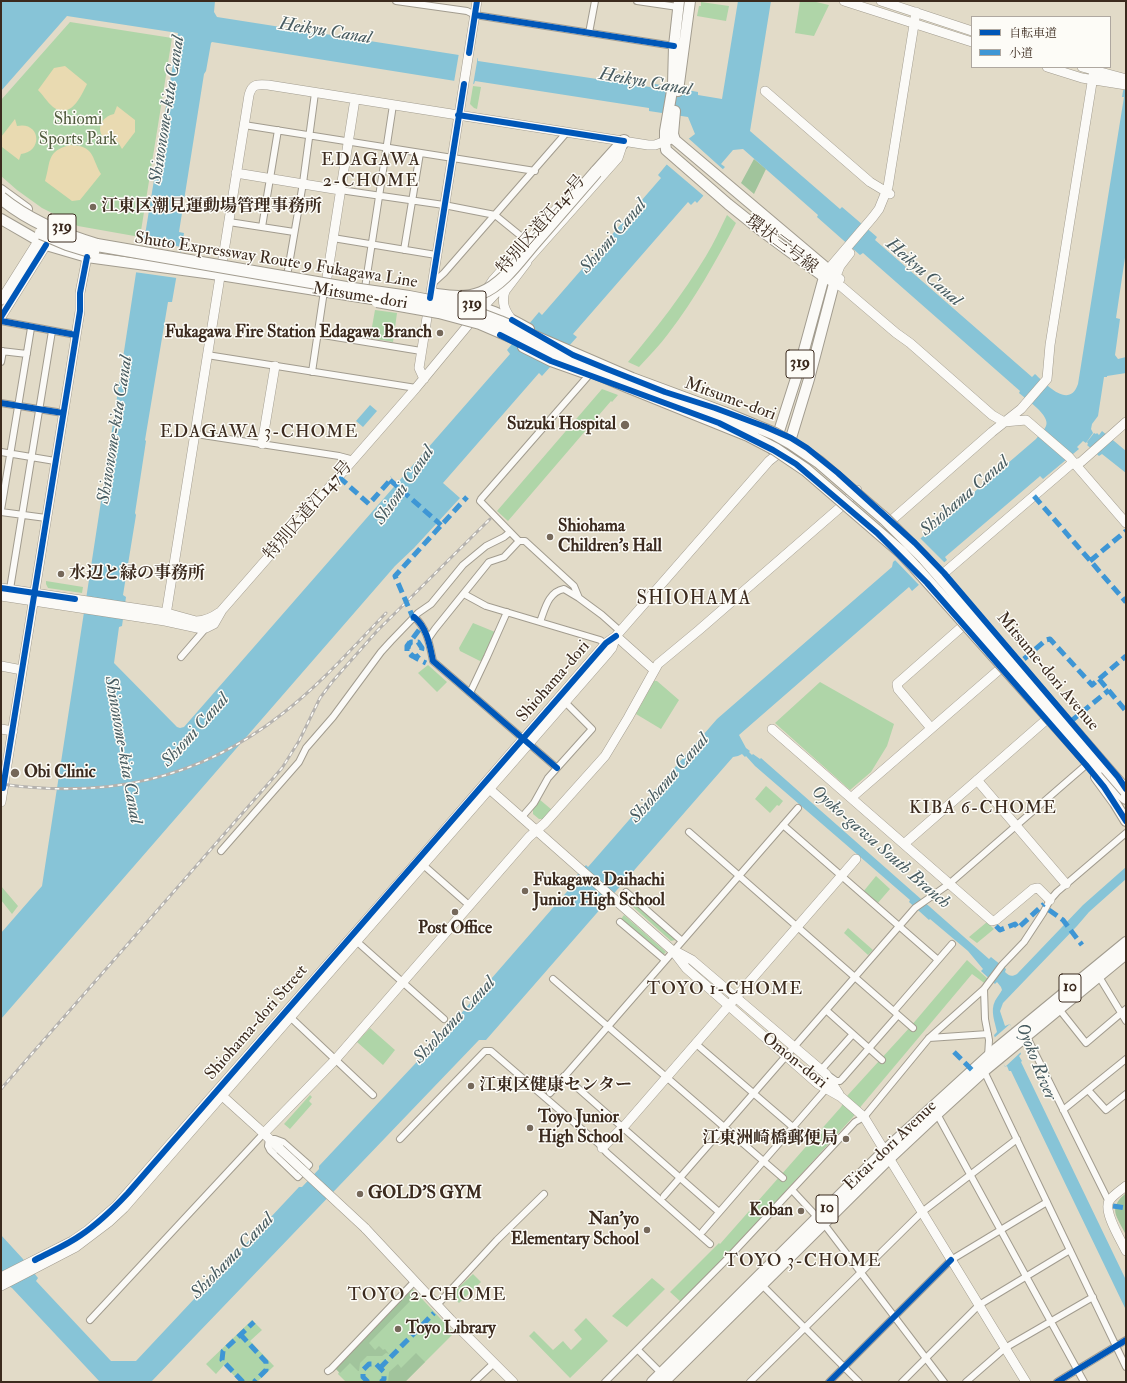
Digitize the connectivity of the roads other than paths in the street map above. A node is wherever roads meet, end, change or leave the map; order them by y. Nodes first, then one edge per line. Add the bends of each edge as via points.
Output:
1 (396, 1) edge
2 (477, 1) edge
3 (595, 1) edge
4 (637, 1) edge
5 (690, 1) edge
6 (844, 1) edge
7 (881, 1) edge
8 (409, 2) edge
9 (679, 4) edge
10 (919, 13) junction
11 (475, 15) junction
12 (917, 24) junction
13 (971, 31) edge
14 (589, 33) junction
15 (971, 42) edge
16 (674, 46) junction
17 (1050, 68) edge
18 (1086, 68) edge
19 (1094, 70) junction
20 (1092, 80) junction
21 (1125, 82) edge
22 (676, 85) junction
23 (764, 91) dead end
24 (316, 93) junction
25 (355, 99) junction
26 (393, 104) junction
27 (458, 115) junction
28 (244, 125) junction
29 (278, 130) junction
30 (567, 132) junction
31 (310, 136) junction
32 (669, 140) junction
33 (348, 141) junction
34 (624, 141) junction
35 (387, 148) junction
36 (420, 153) junction
37 (452, 158) junction
38 (535, 171) junction
39 (236, 173) junction
40 (270, 178) junction
41 (303, 183) junction
42 (1, 190) edge
43 (340, 190) junction
44 (889, 194) junction
45 (379, 195) junction
46 (1, 198) edge
47 (412, 201) junction
48 (444, 205) junction
49 (1, 208) edge
50 (761, 212) junction
51 (495, 215) junction
52 (1, 219) edge
53 (772, 221) junction
54 (229, 222) junction
55 (51, 223) junction
56 (753, 223) junction
57 (262, 227) junction
58 (294, 232) junction
59 (763, 232) junction
60 (333, 238) junction
61 (527, 241) junction
62 (42, 243) junction
63 (372, 244) junction
64 (404, 250) junction
65 (537, 250) junction
66 (436, 255) junction
67 (87, 257) junction
68 (221, 270) junction
69 (830, 277) junction
70 (292, 278) junction
71 (432, 283) junction
72 (325, 287) junction
73 (365, 288) junction
74 (1, 300) edge
75 (429, 303) junction
76 (481, 307) junction
77 (1, 317) edge
78 (473, 319) junction
79 (512, 320) junction
80 (1, 322) edge
81 (31, 328) junction
82 (52, 331) junction
83 (317, 334) junction
84 (76, 336) junction
85 (2, 351) edge
86 (421, 351) junction
87 (27, 354) junction
88 (207, 355) junction
89 (1, 362) edge
90 (275, 366) junction
91 (312, 372) junction
92 (589, 375) junction
93 (424, 379) junction
94 (629, 387) junction
95 (416, 388) junction
96 (1, 403) edge
97 (19, 406) junction
98 (39, 409) junction
99 (63, 413) junction
100 (1004, 422) junction
101 (1126, 422) edge
102 (779, 432) junction
103 (196, 434) junction
104 (792, 438) junction
105 (262, 444) junction
106 (776, 451) junction
107 (1, 452) edge
108 (11, 454) junction
109 (31, 457) junction
110 (354, 460) junction
111 (1072, 460) junction
112 (55, 461) junction
113 (857, 490) junction
114 (844, 504) junction
115 (1, 511) edge
116 (22, 514) junction
117 (46, 518) junction
118 (890, 520) junction
119 (1126, 523) edge
120 (510, 532) junction
121 (877, 533) junction
122 (519, 541) junction
123 (944, 573) junction
124 (6, 588) edge
125 (464, 594) junction
126 (1, 596) edge
127 (35, 597) junction
128 (579, 598) junction
129 (222, 610) junction
130 (507, 612) junction
131 (166, 617) junction
132 (414, 617) junction
133 (967, 621) junction
134 (540, 622) junction
135 (206, 628) junction
136 (618, 634) junction
137 (428, 640) junction
138 (609, 646) junction
139 (1015, 655) junction
140 (181, 657) dead end
141 (1, 666) edge
142 (1001, 668) junction
143 (22, 670) junction
144 (654, 670) junction
145 (470, 693) junction
146 (565, 702) junction
147 (1059, 708) junction
148 (1047, 720) junction
149 (932, 728) junction
150 (1, 729) edge
151 (772, 729) dead end
152 (13, 731) junction
153 (526, 741) junction
154 (1086, 765) junction
155 (557, 768) junction
156 (977, 780) junction
157 (486, 787) junction
158 (1126, 790) edge
159 (1, 796) edge
160 (851, 798) junction
161 (1126, 798) edge
162 (798, 808) dead end
163 (521, 818) junction
164 (1126, 821) edge
165 (783, 825) junction
166 (1016, 825) junction
167 (537, 830) junction
168 (689, 832) dead end
169 (1126, 833) edge
170 (904, 844) junction
171 (221, 851) dead end
172 (856, 859) dead end
173 (421, 863) junction
174 (739, 876) junction
175 (841, 876) junction
176 (949, 884) junction
177 (1066, 884) junction
178 (626, 892) dead end
179 (1050, 900) junction
180 (470, 906) junction
181 (620, 922) dead end
182 (797, 926) junction
183 (899, 926) junction
184 (354, 939) junction
185 (682, 941) junction
186 (1126, 942) edge
187 (952, 944) dead end
188 (674, 951) junction
189 (1126, 954) edge
190 (665, 960) junction
191 (938, 960) junction
192 (1096, 972) junction
193 (855, 977) junction
194 (553, 979) dead end
195 (403, 983) junction
196 (984, 989) junction
197 (735, 997) junction
198 (728, 1005) junction
199 (1059, 1009) junction
200 (826, 1010) junction
201 (1124, 1011) edge
202 (896, 1013) junction
203 (288, 1015) junction
204 (444, 1019) dead end
205 (1126, 1021) edge
206 (608, 1026) junction
207 (913, 1028) dead end
208 (853, 1034) junction
209 (988, 1034) junction
210 (1020, 1035) junction
211 (929, 1038) junction
212 (695, 1043) junction
213 (794, 1047) junction
214 (870, 1048) junction
215 (999, 1053) junction
216 (989, 1055) junction
217 (786, 1056) junction
218 (1126, 1058) edge
219 (335, 1060) junction
220 (882, 1060) dead end
221 (821, 1070) junction
222 (984, 1071) junction
223 (564, 1076) junction
224 (666, 1076) junction
225 (826, 1089) junction
226 (1088, 1090) junction
227 (550, 1093) dead end
228 (753, 1093) junction
229 (219, 1094) junction
230 (1126, 1094) edge
231 (373, 1095) dead end
232 (841, 1097) junction
233 (1063, 1110) junction
234 (937, 1114) junction
235 (864, 1117) junction
236 (623, 1127) junction
237 (724, 1127) junction
238 (793, 1127) junction
239 (266, 1136) junction
240 (400, 1139) dead end
241 (1017, 1139) junction
242 (809, 1141) dead end
243 (602, 1148) junction
244 (887, 1155) junction
245 (763, 1161) junction
246 (303, 1171) junction
247 (970, 1175) junction
248 (680, 1178) junction
249 (783, 1178) dead end
250 (1126, 1186) edge
251 (792, 1190) junction
252 (544, 1194) dead end
253 (664, 1196) dead end
254 (1047, 1202) junction
255 (1109, 1202) junction
256 (719, 1212) junction
257 (922, 1212) junction
258 (821, 1221) junction
259 (1000, 1230) junction
260 (703, 1231) dead end
261 (710, 1244) dead end
262 (1070, 1250) junction
263 (1126, 1251) edge
264 (951, 1260) junction
265 (37, 1263) junction
266 (861, 1272) junction
267 (1, 1277) edge
268 (1026, 1277) junction
269 (415, 1281) junction
270 (759, 1282) junction
271 (1, 1286) edge
272 (1092, 1297) junction
273 (436, 1305) junction
274 (979, 1305) junction
275 (894, 1316) junction
276 (90, 1320) dead end
277 (1051, 1321) junction
278 (804, 1327) junction
279 (1126, 1340) edge
280 (1116, 1346) junction
281 (1005, 1348) junction
282 (638, 1350) junction
283 (926, 1358) junction
284 (494, 1363) junction
285 (844, 1367) junction
286 (1126, 1367) edge
287 (1077, 1370) junction
288 (328, 1371) dead end
289 (666, 1379) edge
290 (474, 1382) edge
291 (513, 1382) edge
292 (605, 1382) edge
293 (652, 1382) edge
294 (750, 1382) edge
295 (829, 1382) edge
296 (859, 1382) edge
297 (902, 1382) edge
298 (944, 1382) edge
299 (966, 1382) edge
300 (1026, 1382) edge
301 (1057, 1382) edge
302 (1084, 1382) edge

1 - 8 street
2 - 11 street
3 - 14 street
4 - 9 street
5 - 22 main road
6 - 12 street
7 - 10 street
8 - 11 street via 468,11
9 - 16 main road
10 - 12 street
10 - 13 street
11 - 14 street
11 - 27 street
12 - 15 street
12 - 44 street via 896,178
14 - 16 street
16 - 22 main road
17 - 20 street
18 - 19 street
19 - 20 street
19 - 21 street
20 - 21 street
20 - 100 street via 1050,345 1047,379 1021,409
22 - 32 main road
23 - 44 street via 870,182
24 - 25 street
24 - 28 street via 268,85 254,86 249,95
24 - 31 street
25 - 26 street
25 - 33 street
26 - 27 street
26 - 35 street
27 - 30 street
27 - 37 street
28 - 29 street
28 - 39 street
29 - 31 street
29 - 40 street
30 - 34 street
30 - 38 street
31 - 33 street
31 - 41 street
32 - 34 street via 655,145
32 - 50 main road, 環状三号線 via 681,145
32 - 56 main road, 環状三号線 via 666,150 672,156
33 - 35 street
33 - 43 street
34 - 61 street, 特別区道江147号 via 605,154
34 - 65 street, 特別区道江147号 via 618,158
34 - 70 highway, bridge via 510,271 491,288 481,293 450,297
35 - 36 street
35 - 45 street
36 - 37 street
36 - 47 street
37 - 38 street
37 - 48 street
38 - 51 street
39 - 40 street
39 - 54 street
40 - 41 street
40 - 57 street
41 - 43 street
41 - 58 street
42 - 55 main road, Mitsume-dori / 319 via 29,211
43 - 45 street
43 - 60 street
44 - 69 street via 884,212 849,249
45 - 47 street
45 - 63 street
46 - 70 highway, Shuto Expressway Route 9 Fukagawa Line, bridge via 39,223 97,245
47 - 48 street
47 - 64 street
48 - 51 street
48 - 66 street
49 - 94 highway, Shuto Expressway Route 9 Fukagawa Line, bridge via 22,223 51,238 102,254 452,315 491,328
50 - 53 main road, 環状三号線
50 - 56 main road via 761,218
51 - 61 street
51 - 71 street via 444,274
52 - 62 main road, Mitsume-dori / 319
53 - 59 main road via 766,222
53 - 69 main road, 環状三号線
54 - 57 street
54 - 68 street
55 - 62 street
55 - 68 main road, Mitsume-dori / 319 via 83,236 181,256
56 - 59 main road, 環状三号線
57 - 58 street
58 - 70 street
59 - 69 main road, 環状三号線
60 - 63 street
60 - 72 street
61 - 76 street, 特別区道江147号 via 493,280 483,295
62 - 67 main road, Mitsume-dori / 319
62 - 74 street
62 - 77 street
63 - 64 street
63 - 73 street
64 - 66 street
65 - 76 street, 特別区道江147号
65 - 79 street, 特別区道江147号 via 503,296 504,307
66 - 71 street
67 - 68 main road, Mitsume-dori / 319 via 179,269
67 - 84 street
68 - 70 main road, Mitsume-dori / 319
68 - 72 main road, Mitsume-dori / 319
68 - 88 street
69 - 100 street via 844,282 992,415
69 - 102 main road, 環状三号線 / 319
69 - 104 main road, 環状三号線 / 319
70 - 72 main road, Mitsume-dori / 319
70 - 158 highway, Shuto Expressway Route 9 Fukagawa Line, bridge via 466,309 632,379 764,429 791,443 839,479 941,575
71 - 75 street
72 - 73 main road, Mitsume-dori / 319
72 - 75 main road, Mitsume-dori / 319
72 - 83 street
73 - 75 main road, Mitsume-dori / 319
75 - 76 main road, Mitsume-dori / 319
75 - 78 main road, Mitsume-dori / 319
75 - 86 street
76 - 78 street, 特別区道江147号
76 - 79 main road, Mitsume-dori / 319
78 - 92 main road, Mitsume-dori / 319 via 541,356
78 - 93 street, 特別区道江147号
79 - 102 main road, Mitsume-dori / 319, bridge via 573,355 633,380
80 - 81 street
81 - 82 street
81 - 87 street
82 - 84 street
82 - 98 street
83 - 86 street
83 - 91 street
84 - 99 street
85 - 87 street
85 - 89 street
86 - 93 street via 419,368
87 - 97 street
88 - 90 street
88 - 103 street
90 - 91 street
90 - 105 street
91 - 95 street
92 - 106 main road, Mitsume-dori / 319 via 719,423
92 - 120 street via 480,500
93 - 95 street, 特別区道江147号
94 - 133 highway, bridge via 727,420 800,458 884,527 929,572
94 - 161 highway, Shuto Expressway Route 9 Fukagawa Line, bridge via 748,435 775,449 812,475 915,566 1107,782
95 - 110 street, 特別区道江147号
96 - 97 street
97 - 98 street
97 - 108 street
98 - 99 street
98 - 109 street
99 - 112 street
100 - 111 street via 1026,420
100 - 118 street
101 - 111 street via 1082,462
102 - 104 main road, Mitsume-dori / 319
102 - 106 main road, 環状三号線 / 319
103 - 105 street
103 - 131 street
104 - 106 street, Shiohama-dori
104 - 113 main road, Mitsume-dori / 319
105 - 110 street
106 - 114 main road, 319 via 796,464
106 - 136 street, Shiohama-dori
107 - 108 street
108 - 109 street
108 - 115 street
109 - 112 street
109 - 116 street
110 - 129 street, 特別区道江147号
111 - 119 street
111 - 123 street via 1070,465
112 - 117 street
113 - 114 street
113 - 118 main road, Mitsume-dori / 319
114 - 121 main road, 319
114 - 144 street
115 - 116 street
116 - 117 street
116 - 124 street
117 - 127 street
118 - 121 street
118 - 123 main road, Mitsume-dori / 319
120 - 122 street
120 - 132 street via 463,565 431,604
121 - 133 main road, 319, bridge
122 - 125 street via 504,557 489,562
122 - 128 street via 525,541 566,578 574,586
123 - 139 main road, Mitsume-dori Avenue / 319
124 - 127 street
125 - 130 street via 486,606
125 - 137 street
126 - 127 street
127 - 131 street, 特別区道江147号
127 - 143 street
128 - 134 street via 564,589 559,590 549,599
128 - 136 street via 602,615
129 - 131 street, 特別区道江147号 via 201,621
129 - 135 street, 特別区道江147号 via 214,624
130 - 134 street
130 - 145 street
131 - 135 street, 特別区道江147号 via 195,628
132 - 137 street via 420,621
132 - 171 street via 381,652 306,748 299,762
133 - 142 highway via 995,650
133 - 149 street via 897,684
134 - 138 street via 600,640
135 - 140 street
136 - 138 street, Shiohama-dori
136 - 144 street
137 - 145 street via 433,661
138 - 146 street, Shiohama-dori
138 - 153 street, Shiohama-dori
139 - 142 street
139 - 147 main road, Mitsume-dori Avenue / 319
141 - 143 street
142 - 148 main road, Mitsume-dori Avenue
142 - 149 street
143 - 152 street
144 - 167 street via 605,756
145 - 153 street
146 - 153 street, Shiohama-dori
146 - 155 street via 592,729
147 - 148 street
147 - 158 main road, Mitsume-dori Avenue / 319 via 1118,777
148 - 154 main road, Mitsume-dori Avenue
148 - 156 street
149 - 160 street
150 - 152 street
151 - 160 street
152 - 159 street
153 - 155 street
153 - 157 street, Shiohama-dori
154 - 164 main road, Mitsume-dori Avenue
154 - 166 street
155 - 163 street
156 - 166 street
156 - 170 street
157 - 163 street
157 - 173 street, Shiohama-dori
160 - 170 street
162 - 165 street
163 - 167 street
165 - 174 street
165 - 175 street
166 - 176 street
166 - 177 street
167 - 180 street
167 - 188 street
168 - 174 street
169 - 177 street
170 - 176 street
172 - 175 street
173 - 180 street
173 - 184 street, Shiohama-dori
174 - 182 street
174 - 185 street
175 - 182 street
175 - 183 street
176 - 179 street via 993,921 1033,888 1038,888
176 - 183 street via 924,901
177 - 179 street
178 - 185 street
179 - 196 street via 1024,942
180 - 195 street
181 - 190 street
182 - 193 street
182 - 197 street
183 - 191 street
183 - 193 street
184 - 195 street
184 - 203 street, Shiohama-dori
185 - 188 street
186 - 192 main road, 10
187 - 191 street
188 - 190 street
188 - 197 street, Omon-dori via 692,960
188 - 198 street, Omon-dori via 686,968
189 - 192 main road, 10
190 - 206 street
191 - 202 street
192 - 199 main road, 10
192 - 201 street
192 - 210 main road, 10
193 - 200 street
193 - 202 street
194 - 206 street
195 - 204 street
195 - 219 street
196 - 209 street
196 - 211 street
197 - 198 street
197 - 213 street, Omon-dori
198 - 212 street
198 - 217 street, Omon-dori
199 - 201 street via 1086,1043
199 - 210 main road, 10
200 - 208 street
200 - 213 street
201 - 205 street
202 - 207 street
202 - 214 street
203 - 219 street
203 - 229 street, Shiohama-dori
206 - 223 street
206 - 224 street
208 - 214 street
208 - 221 street
209 - 211 street
209 - 216 street
210 - 215 main road, 10
210 - 233 street
211 - 235 street
212 - 224 street
212 - 228 street
213 - 217 street
213 - 221 street, Omon-dori
214 - 220 street
214 - 221 street via 840,1081 836,1081
215 - 216 main road, Eitai-dori Avenue / 10
215 - 222 main road, Eitai-dori Avenue / 10
216 - 222 street
216 - 244 main road, Eitai-dori Avenue / 10
217 - 225 street, Omon-dori
217 - 228 street
218 - 226 street
219 - 231 street
219 - 239 street
221 - 232 street, Omon-dori
222 - 234 main road, Eitai-dori Avenue / 10
222 - 241 street
223 - 227 street
223 - 236 street
224 - 236 street
224 - 237 street
225 - 232 street, Omon-dori
225 - 238 street
226 - 230 street via 1106,1110
226 - 233 street
228 - 237 street
228 - 238 street
229 - 239 street
229 - 265 street, Shiohama-dori via 133,1198 109,1222 76,1247
232 - 235 street
233 - 255 street
234 - 244 main road, Eitai-dori Avenue / 10
234 - 247 street
235 - 244 street
235 - 251 street via 855,1122
236 - 243 street
236 - 248 street
237 - 245 street
237 - 248 street
238 - 242 street
238 - 245 street
239 - 246 street, bridge
239 - 246 street via 283,1142 309,1165
239 - 246 street via 272,1154 298,1177
239 - 276 street
240 - 243 street via 484,1051 491,1051
241 - 247 street
241 - 254 street
243 - 261 street
244 - 257 street
244 - 258 main road, Eitai-dori Avenue / 10
245 - 249 street
245 - 256 street
246 - 269 street, bridge via 365,1228
247 - 257 street
247 - 259 street
248 - 253 street
248 - 256 street
250 - 255 street
251 - 258 street
251 - 282 street
252 - 273 street
254 - 259 street
254 - 262 street
255 - 263 street via 1109,1216
256 - 260 street
257 - 264 street
257 - 266 street
258 - 266 street
258 - 270 main road, Eitai-dori Avenue / 10
259 - 264 street
259 - 268 street
262 - 268 street
262 - 272 street
264 - 274 street
264 - 275 street
265 - 267 street
265 - 271 street
266 - 275 street
266 - 278 street
268 - 274 street
268 - 277 street
269 - 273 street
269 - 288 street
270 - 278 street
270 - 289 main road, Eitai-dori Avenue / 10
272 - 277 street
272 - 280 street
273 - 284 street
274 - 281 street
274 - 283 street
275 - 283 street
275 - 285 street
277 - 281 street
277 - 287 street
278 - 285 street
278 - 294 street
279 - 280 street
280 - 286 street
280 - 287 street
281 - 299 street
281 - 300 street
282 - 289 street
282 - 292 street
283 - 297 street
283 - 298 street
284 - 290 street
284 - 291 street
285 - 295 street
285 - 296 street
287 - 301 street
287 - 302 street
289 - 293 main road, Eitai-dori Avenue / 10

